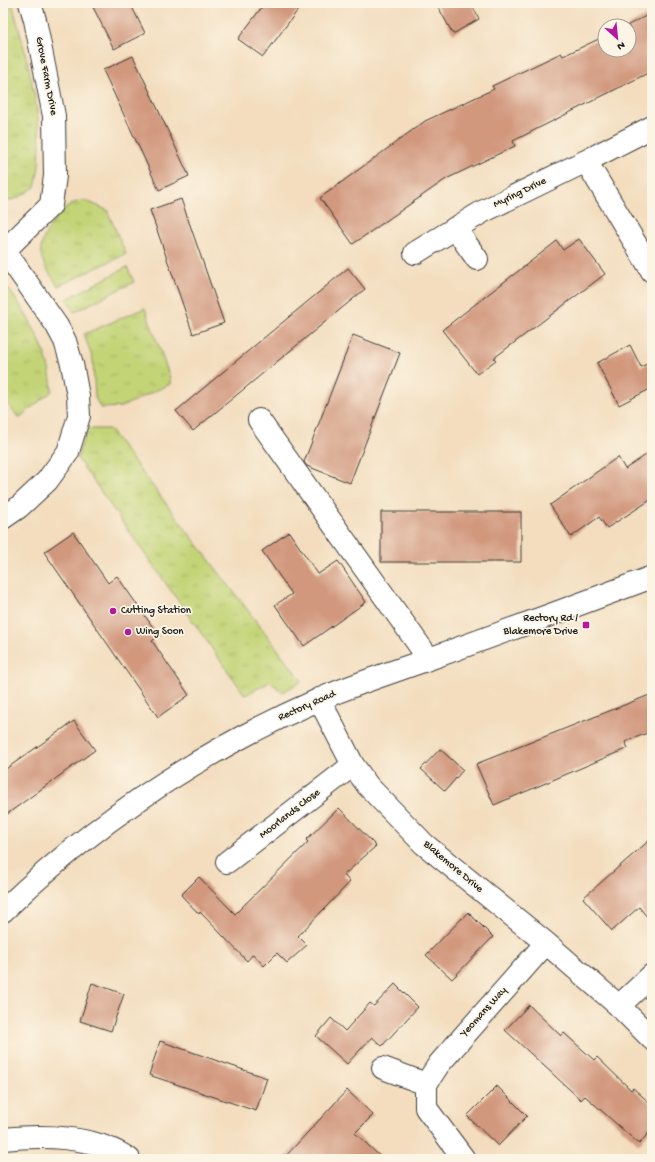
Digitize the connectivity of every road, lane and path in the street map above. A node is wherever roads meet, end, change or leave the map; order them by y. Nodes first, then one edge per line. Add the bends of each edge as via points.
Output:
1 (30, 3) edge
2 (652, 126) edge
3 (586, 161) junction
4 (455, 228) junction
5 (4, 249) edge
6 (415, 253) dead end
7 (477, 259) dead end
8 (652, 271) edge
9 (260, 420) dead end
10 (3, 518) edge
11 (652, 578) edge
12 (429, 659) junction
13 (319, 699) junction
14 (353, 765) junction
15 (227, 862) dead end
16 (3, 911) edge
17 (546, 943) junction
18 (652, 975) edge
19 (619, 1006) junction
20 (652, 1039) edge
21 (382, 1068) dead end
22 (426, 1084) junction
23 (3, 1139) edge
24 (456, 1157) edge
25 (128, 1159) edge

1 - 5 street, Grove Farm Drive via 54,116 55,176 51,205
2 - 3 street, Myring Drive
3 - 4 street, Myring Drive
3 - 8 street
4 - 6 street, Myring Drive
4 - 7 street
5 - 10 street via 65,341 72,364 80,416 68,452 47,481
9 - 12 street
11 - 12 street, Rectory Road
12 - 13 street, Rectory Road
13 - 14 street, Blakemore Drive
13 - 16 street, Rectory Road via 196,763 130,806 73,849
14 - 15 street, Moorlands Close
14 - 17 street, Blakemore Drive via 368,786 424,844
17 - 19 street, Blakemore Drive
17 - 22 street, Yeomans Way via 439,1064
18 - 19 street
19 - 20 street, Blakemore Drive
21 - 22 street
22 - 24 street via 426,1108
23 - 25 street via 33,1136 83,1140 122,1154

